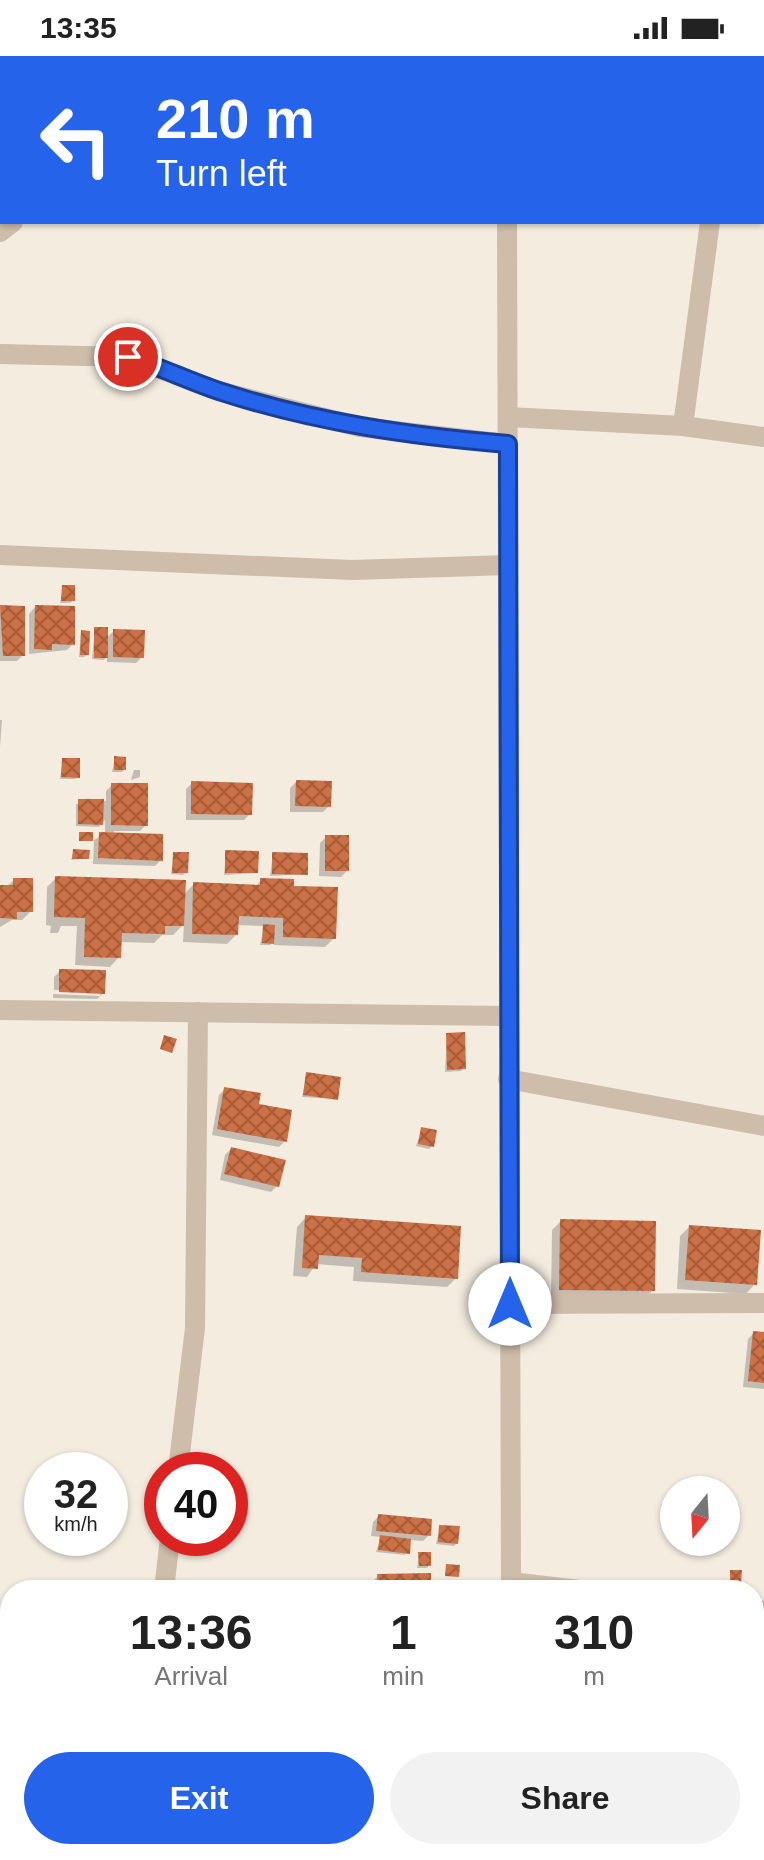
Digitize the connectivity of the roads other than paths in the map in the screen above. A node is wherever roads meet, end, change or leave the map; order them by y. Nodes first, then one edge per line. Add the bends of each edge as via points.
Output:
1 (507, 224) edge
2 (710, 224) edge
3 (0, 354) edge
4 (508, 417) junction
5 (683, 426) junction
6 (764, 437) edge
7 (508, 444) junction
8 (0, 555) edge
9 (508, 565) junction
10 (0, 1010) edge
11 (198, 1012) junction
12 (508, 1016) junction
13 (508, 1079) junction
14 (764, 1126) edge
15 (764, 1303) edge
16 (510, 1304) junction
17 (180, 1452) edge
18 (168, 1556) edge
19 (165, 1580) edge
20 (511, 1580) edge

1 - 4 street
2 - 5 street
3 - 7 street via 128,357 218,391 360,427
4 - 5 street
4 - 7 street
5 - 6 street
7 - 9 street
8 - 9 street via 352,570
9 - 12 street
10 - 11 street
11 - 12 street
11 - 17 street via 195,1328
12 - 13 street
13 - 14 street
13 - 16 street
15 - 16 street
16 - 20 street
18 - 19 street

